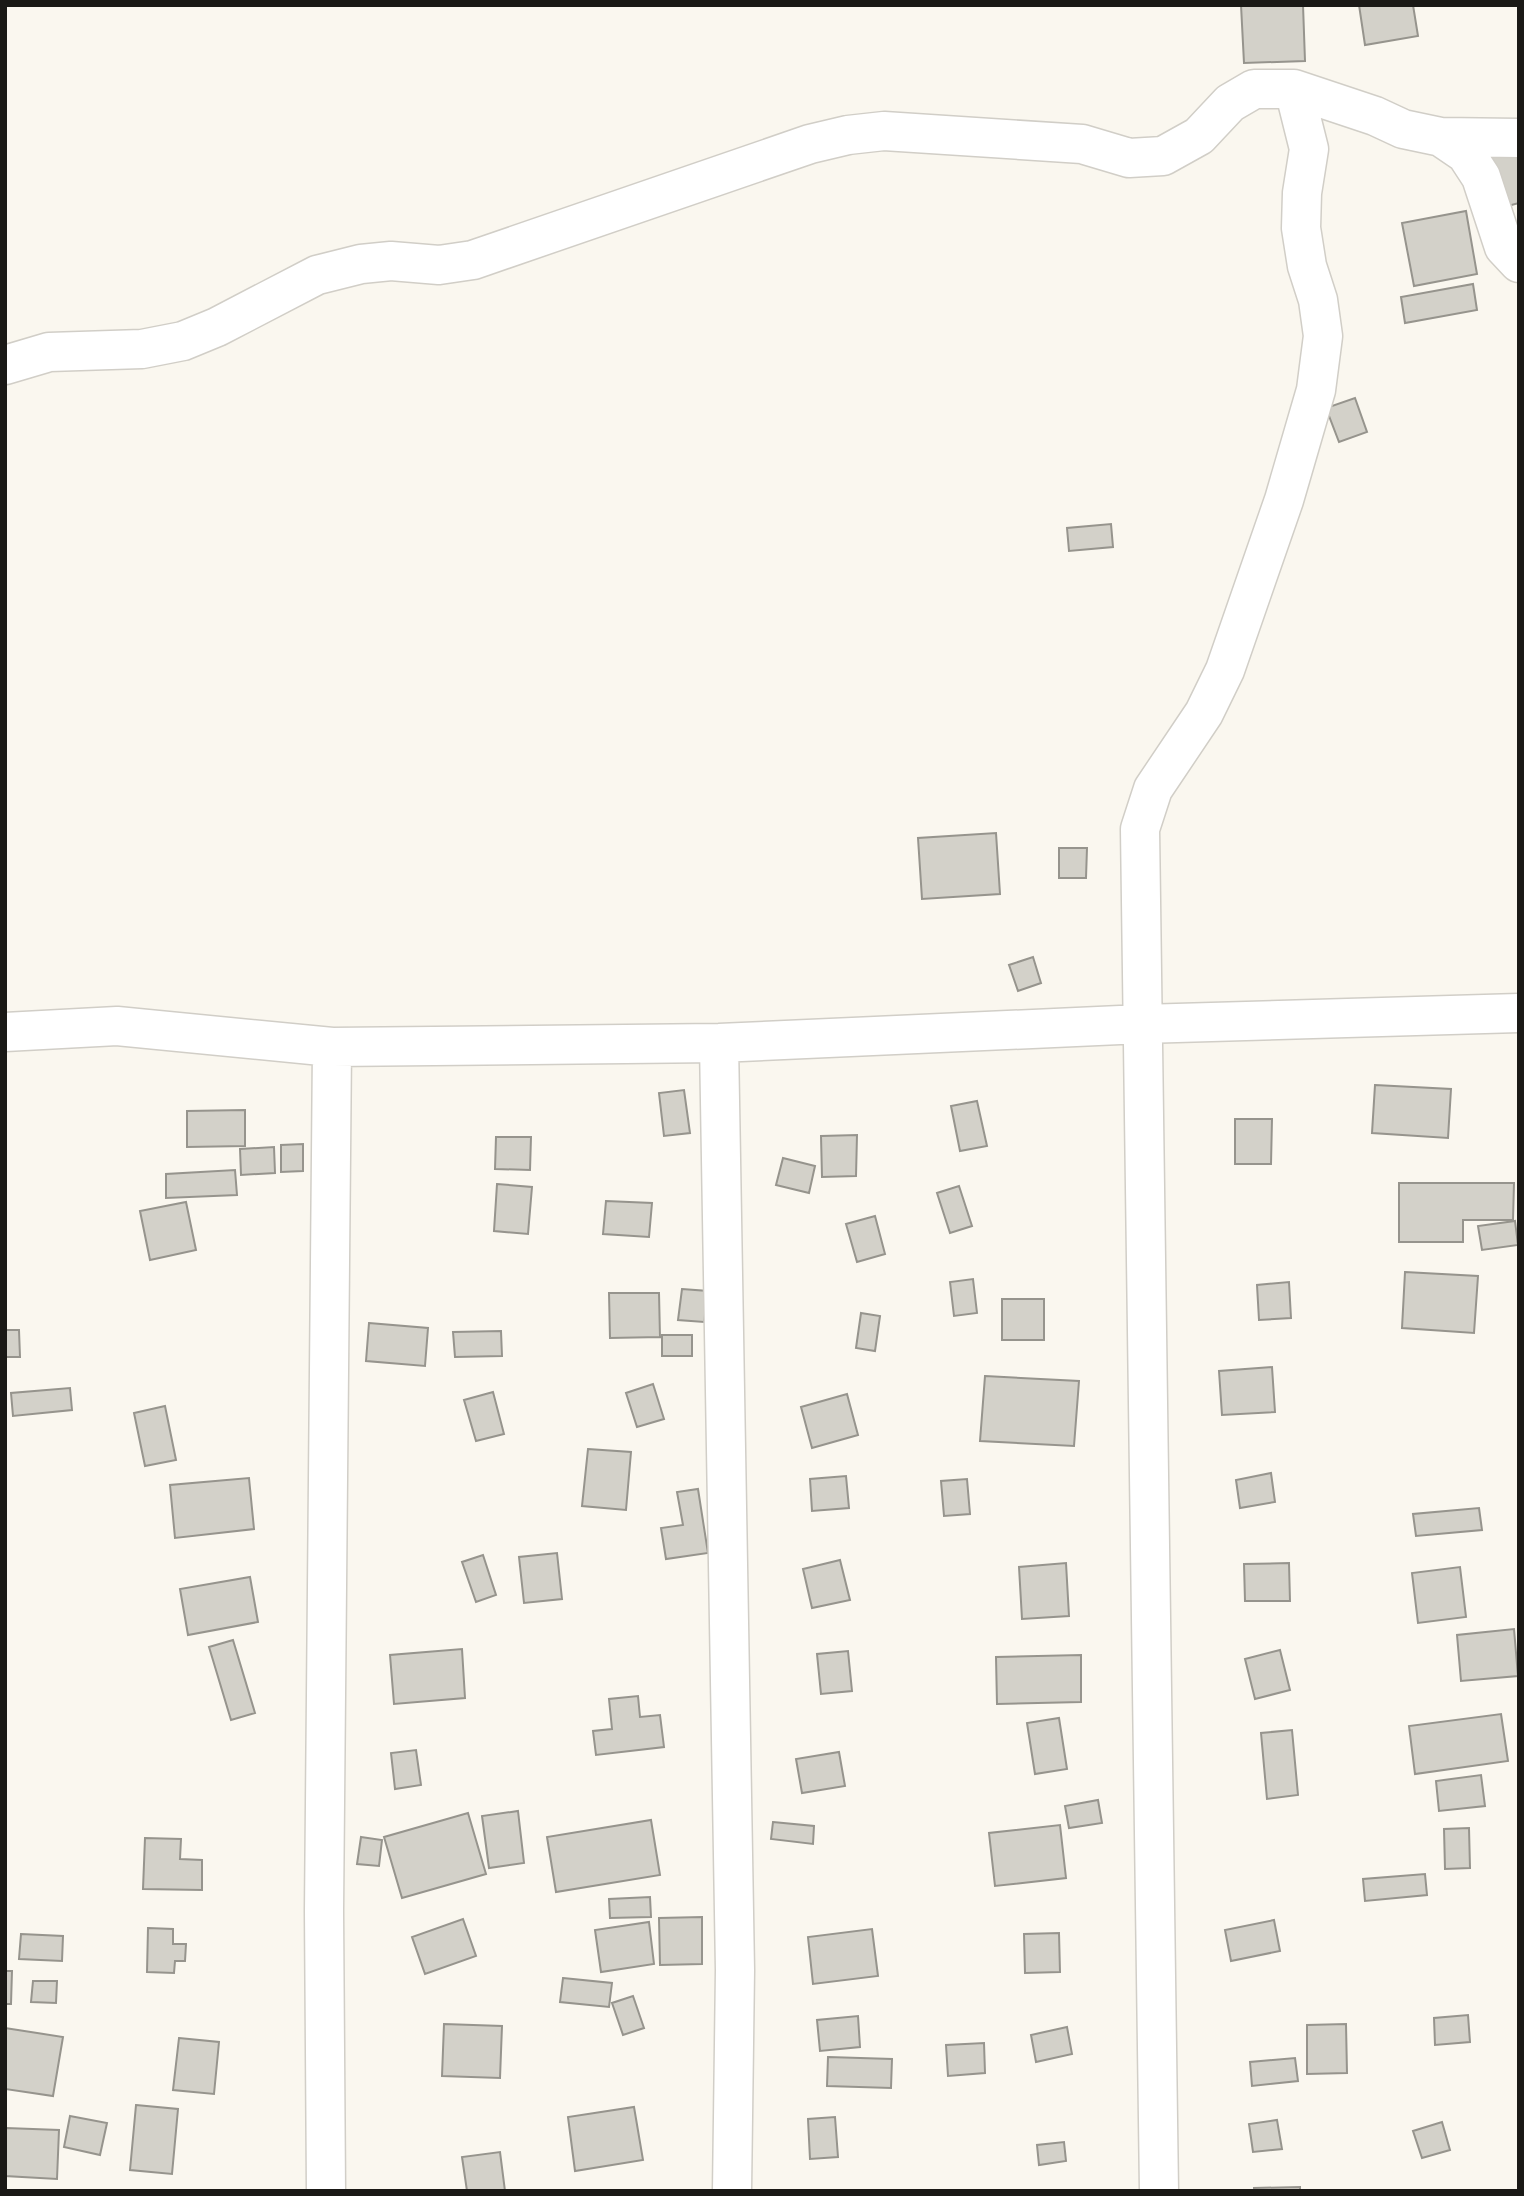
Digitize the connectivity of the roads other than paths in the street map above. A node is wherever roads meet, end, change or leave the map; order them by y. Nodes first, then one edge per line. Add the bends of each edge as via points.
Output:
1 (1294, 89) junction
2 (1441, 137) junction
3 (1519, 138) edge
4 (1519, 263) edge
5 (5, 365) edge
6 (1519, 1013) edge
7 (1142, 1024) junction
8 (5, 1032) edge
9 (719, 1043) junction
10 (332, 1047) junction
11 (326, 2191) edge
12 (732, 2191) edge
13 (1159, 2191) edge

1 - 2 street via 1404,129
1 - 5 street via 1254,89 1230,103 1199,136 1163,156 1129,158 1082,145 884,131 848,135 473,260 439,265 391,261 317,275 183,341 142,349 49,352
1 - 7 street via 1309,149 1301,228 1324,336 1316,390 1284,500 1225,670 1204,713 1153,789 1140,829
2 - 3 street
2 - 4 street via 1466,155 1481,177 1504,247
6 - 7 street
7 - 9 street
7 - 13 street
8 - 10 street via 117,1026
9 - 10 street
9 - 12 street via 735,1970
10 - 11 street

